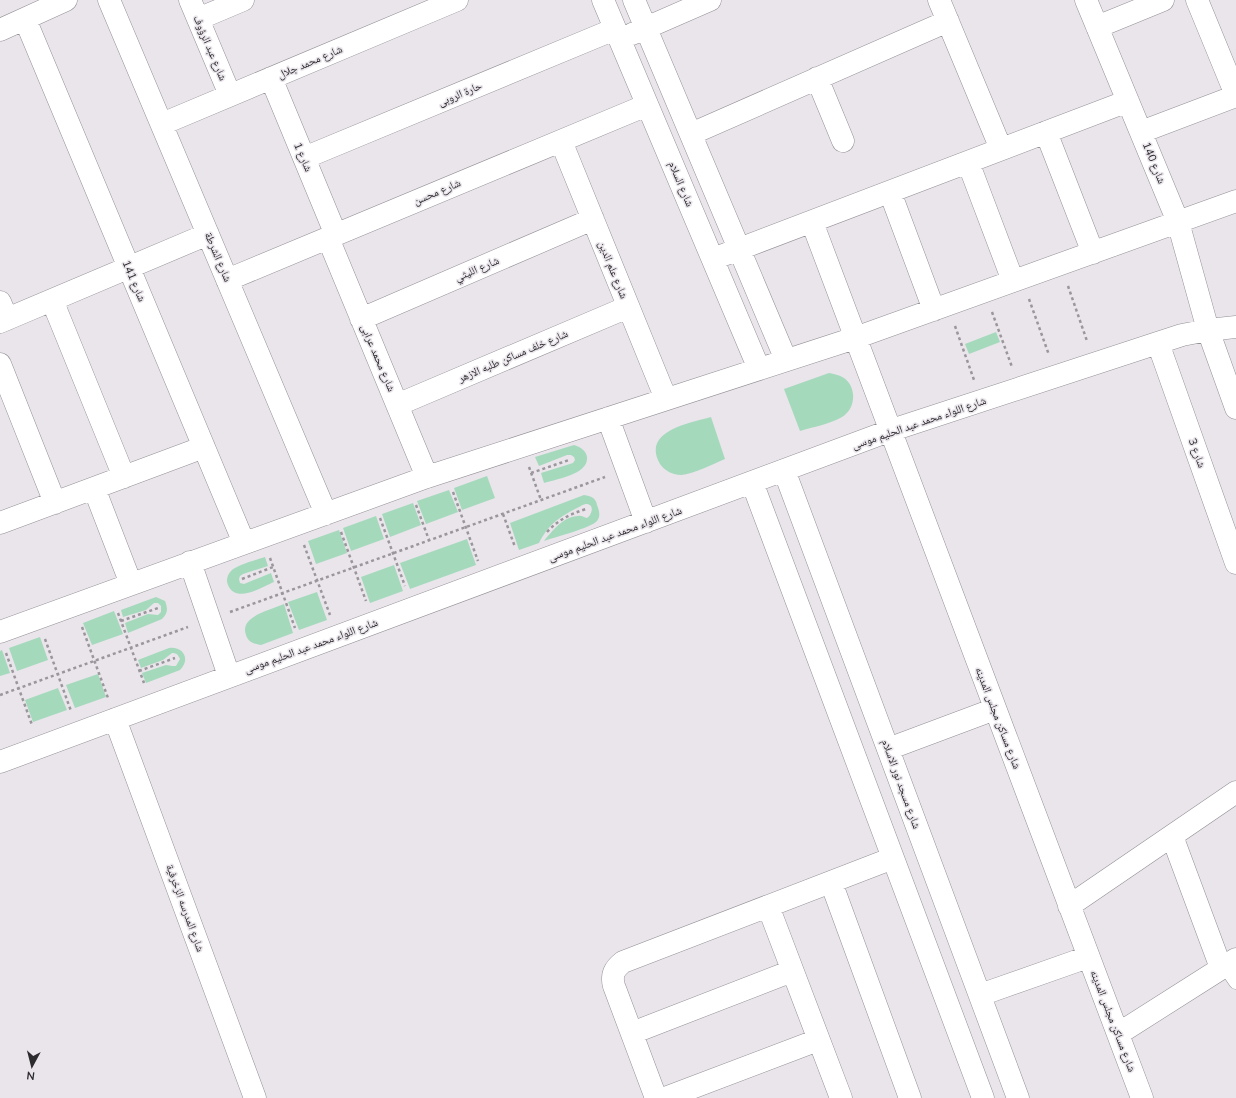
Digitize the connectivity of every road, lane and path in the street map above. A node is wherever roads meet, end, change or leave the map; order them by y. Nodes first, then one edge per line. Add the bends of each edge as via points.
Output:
1 (66, 0) edge
2 (109, 0) edge
3 (243, 0) edge
4 (458, 0) edge
5 (603, 0) edge
6 (634, 0) edge
7 (710, 0) edge
8 (940, 0) edge
9 (1086, 0) edge
10 (1163, 0) edge
11 (1197, 0) edge
12 (194, 9) edge
13 (24, 19) junction
14 (948, 21) junction
15 (1097, 27) junction
16 (646, 28) junction
17 (0, 30) edge
18 (617, 34) junction
19 (270, 78) junction
20 (817, 78) junction
21 (230, 95) junction
22 (1236, 95) edge
23 (1128, 101) junction
24 (647, 105) junction
25 (162, 124) junction
26 (1046, 132) junction
27 (1141, 132) junction
28 (691, 134) junction
29 (561, 141) junction
30 (843, 141) dead end
31 (1001, 149) junction
32 (304, 158) junction
33 (968, 162) junction
34 (890, 192) junction
35 (1236, 201) edge
36 (593, 219) junction
37 (812, 222) junction
38 (1178, 222) junction
39 (208, 234) junction
40 (332, 236) junction
41 (740, 249) junction
42 (1093, 253) junction
43 (713, 259) junction
44 (1060, 265) junction
45 (129, 268) junction
46 (1018, 279) junction
47 (228, 280) junction
48 (985, 291) junction
49 (52, 300) junction
50 (628, 307) junction
51 (941, 307) junction
52 (2, 315) edge
53 (362, 319) junction
54 (1236, 327) edge
55 (855, 338) junction
56 (1211, 338) junction
57 (1158, 343) junction
58 (786, 360) junction
59 (1095, 363) junction
60 (0, 364) edge
61 (1236, 364) edge
62 (759, 369) junction
63 (1057, 376) junction
64 (1020, 388) junction
65 (666, 399) junction
66 (982, 401) junction
67 (397, 405) junction
68 (1236, 408) edge
69 (608, 418) junction
70 (889, 431) junction
71 (204, 447) junction
72 (521, 447) junction
73 (569, 460) dead end
74 (627, 469) junction
75 (784, 470) junction
76 (531, 473) junction
77 (124, 477) junction
78 (427, 477) junction
79 (752, 482) junction
80 (94, 488) junction
81 (372, 497) junction
82 (541, 500) junction
83 (55, 503) junction
84 (330, 512) junction
85 (503, 514) junction
86 (646, 522) junction
87 (0, 523) edge
88 (297, 524) junction
89 (466, 527) junction
90 (253, 540) junction
91 (429, 540) junction
92 (393, 553) junction
93 (190, 562) junction
94 (1236, 563) edge
95 (273, 567) junction
96 (354, 567) junction
97 (523, 568) junction
98 (242, 579) dead end
99 (317, 580) junction
100 (486, 581) junction
101 (131, 584) junction
102 (110, 592) junction
103 (282, 593) junction
104 (74, 605) junction
105 (158, 608) dead end
106 (413, 608) junction
107 (37, 618) junction
108 (210, 619) junction
109 (121, 621) junction
110 (374, 623) junction
111 (338, 636) junction
112 (3, 642) edge
113 (131, 648) junction
114 (303, 649) junction
115 (175, 658) dead end
116 (94, 661) junction
117 (139, 671) junction
118 (58, 674) junction
119 (229, 676) junction
120 (19, 688) junction
121 (0, 695) edge
122 (152, 705) junction
123 (995, 709) junction
124 (115, 719) junction
125 (79, 732) junction
126 (40, 747) junction
127 (888, 749) junction
128 (0, 762) edge
129 (1236, 792) edge
130 (1172, 836) junction
131 (893, 858) junction
132 (831, 882) junction
133 (768, 906) junction
134 (1069, 906) junction
135 (1088, 957) junction
136 (1230, 968) edge
137 (792, 971) junction
138 (980, 995) junction
139 (632, 1033) junction
140 (1118, 1034) junction
141 (818, 1040) junction
142 (255, 1098) edge
143 (656, 1098) edge
144 (665, 1098) edge
145 (841, 1098) edge
146 (910, 1098) edge
147 (983, 1098) edge
148 (1018, 1098) edge
149 (1142, 1098) edge

1 - 13 street
2 - 25 street, شارع الشرطة
3 - 12 street
4 - 19 street, شارع محمد جلال
5 - 18 street, شارع السلام
6 - 16 street
7 - 16 street, حارة الروبى
8 - 14 street
9 - 15 street, شارع 140
10 - 15 street
11 - 22 street
12 - 21 street, شارع عبد الرؤوف
13 - 17 street
13 - 45 street, شارع 141
14 - 20 street
14 - 31 street
15 - 23 street, شارع 140
16 - 18 street, حارة الروبى
16 - 28 street
18 - 24 street, شارع السلام
18 - 32 street, حارة الروبى
19 - 21 street, شارع محمد جلال
19 - 32 street, شارع 1
20 - 28 street
20 - 30 street
21 - 25 street, شارع محمد جلال
22 - 27 street
23 - 26 street
23 - 27 street, شارع 140
24 - 29 street, شارع محسن
24 - 43 street, شارع السلام
25 - 39 street, شارع الشرطة
26 - 31 street
26 - 42 street
27 - 38 street, شارع 140
28 - 41 street
29 - 36 street, شارع علم الدين
29 - 40 street, شارع محسن
31 - 33 street
32 - 40 street, شارع 1
33 - 34 street
33 - 46 street
34 - 37 street
34 - 51 street
35 - 38 street
36 - 50 street, شارع علم الدين
36 - 53 street, شارع الليثي
37 - 41 street
37 - 55 street, شارع مساكن مجلس المدينه
38 - 42 street
38 - 56 street, شارع 140
39 - 45 street
39 - 47 street, شارع الشرطة
40 - 47 street, شارع محسن
40 - 53 street, شارع محمد عرابى
41 - 43 street
41 - 58 street
42 - 44 street
43 - 62 street, شارع السلام
44 - 46 street
44 - 59 path
45 - 49 street
45 - 71 street, شارع 141
46 - 48 street
46 - 63 path
47 - 84 street, شارع الشرطة
48 - 51 street
48 - 64 path
49 - 52 street
49 - 77 street
50 - 65 street, شارع علم الدين
50 - 67 street, شارع خلف مساكن طلبه الازهر
51 - 55 street
51 - 66 path
53 - 67 street, شارع محمد عرابى
54 - 56 street, شارع اللواء محمد عبد الحليم موسى
55 - 58 street
55 - 70 street, شارع مساكن مجلس المدينه
56 - 57 street, شارع اللواء محمد عبد الحليم موسى via 1182,335
56 - 61 street
56 - 68 street, شارع 140
57 - 59 street, شارع اللواء محمد عبد الحليم موسى
57 - 94 street, شارع 3
58 - 62 street
59 - 63 street, شارع اللواء محمد عبد الحليم موسى
60 - 83 street
62 - 65 street
63 - 64 street, شارع اللواء محمد عبد الحليم موسى
64 - 66 street, شارع اللواء محمد عبد الحليم موسى
65 - 69 street
66 - 70 street, شارع اللواء محمد عبد الحليم موسى
67 - 78 street, شارع محمد عرابى
69 - 72 street
69 - 74 street
70 - 75 street, شارع اللواء محمد عبد الحليم موسى
70 - 123 street, شارع مساكن مجلس المدينه
71 - 77 street
71 - 90 street, شارع 141
72 - 76 path
72 - 78 street
73 - 76 path
74 - 82 path
74 - 86 street
75 - 79 street, شارع اللواء محمد عبد الحليم موسى
75 - 127 street, شارع مسجد نور الاسلام
76 - 82 path
77 - 80 street
78 - 81 street
78 - 89 path
78 - 91 path
79 - 86 street, شارع اللواء محمد عبد الحليم موسى
79 - 131 street
80 - 83 street
80 - 101 street
81 - 84 street
81 - 92 path
82 - 85 path
83 - 87 street
84 - 88 street
84 - 96 path
85 - 89 path
85 - 97 path
86 - 97 street, شارع اللواء محمد عبد الحليم موسى
88 - 90 street
88 - 99 path
89 - 91 path
89 - 100 path
90 - 93 street
90 - 95 path
91 - 92 path
92 - 96 path
92 - 106 path
93 - 101 street
93 - 108 street
95 - 98 path
95 - 103 path
96 - 99 path
96 - 110 path
97 - 100 street, شارع اللواء محمد عبد الحليم موسى
99 - 103 path
99 - 111 path
100 - 106 street, شارع اللواء محمد عبد الحليم موسى
101 - 102 street
102 - 104 street
102 - 109 path
103 - 108 path
103 - 114 path
104 - 107 street
104 - 116 path
105 - 109 path
106 - 110 street, شارع اللواء محمد عبد الحليم موسى
107 - 112 street
107 - 118 path
108 - 113 path
108 - 119 street
109 - 113 path
110 - 111 street, شارع اللواء محمد عبد الحليم موسى
111 - 114 street, شارع اللواء محمد عبد الحليم موسى
112 - 120 path
113 - 116 path
113 - 117 path
114 - 119 street, شارع اللواء محمد عبد الحليم موسى
115 - 117 path
116 - 118 path
116 - 124 path
117 - 122 path
118 - 120 path
118 - 125 path
119 - 122 street, شارع اللواء محمد عبد الحليم موسى
120 - 121 path
120 - 126 path
122 - 124 street, شارع اللواء محمد عبد الحليم موسى
123 - 127 street
123 - 134 street, شارع مساكن مجلس المدينه
124 - 125 street, شارع اللواء محمد عبد الحليم موسى
124 - 142 street, شارع المدرسه الزخرفية
125 - 126 street, شارع اللواء محمد عبد الحليم موسى
126 - 128 street, شارع اللواء محمد عبد الحليم موسى
127 - 138 street, شارع مسجد نور الاسلام
129 - 130 street
130 - 134 street
130 - 136 street
131 - 132 street
131 - 147 street
132 - 133 street
132 - 146 street
133 - 137 street
133 - 139 street via 617,966 612,979
134 - 135 street, شارع مساكن مجلس المدينه
135 - 138 street
135 - 140 street, شارع مساكن مجلس المدينه
136 - 140 street
137 - 139 street
137 - 141 street
138 - 148 street, شارع مسجد نور الاسلام
139 - 143 street
140 - 149 street, شارع مساكن مجلس المدينه
141 - 144 street
141 - 145 street

